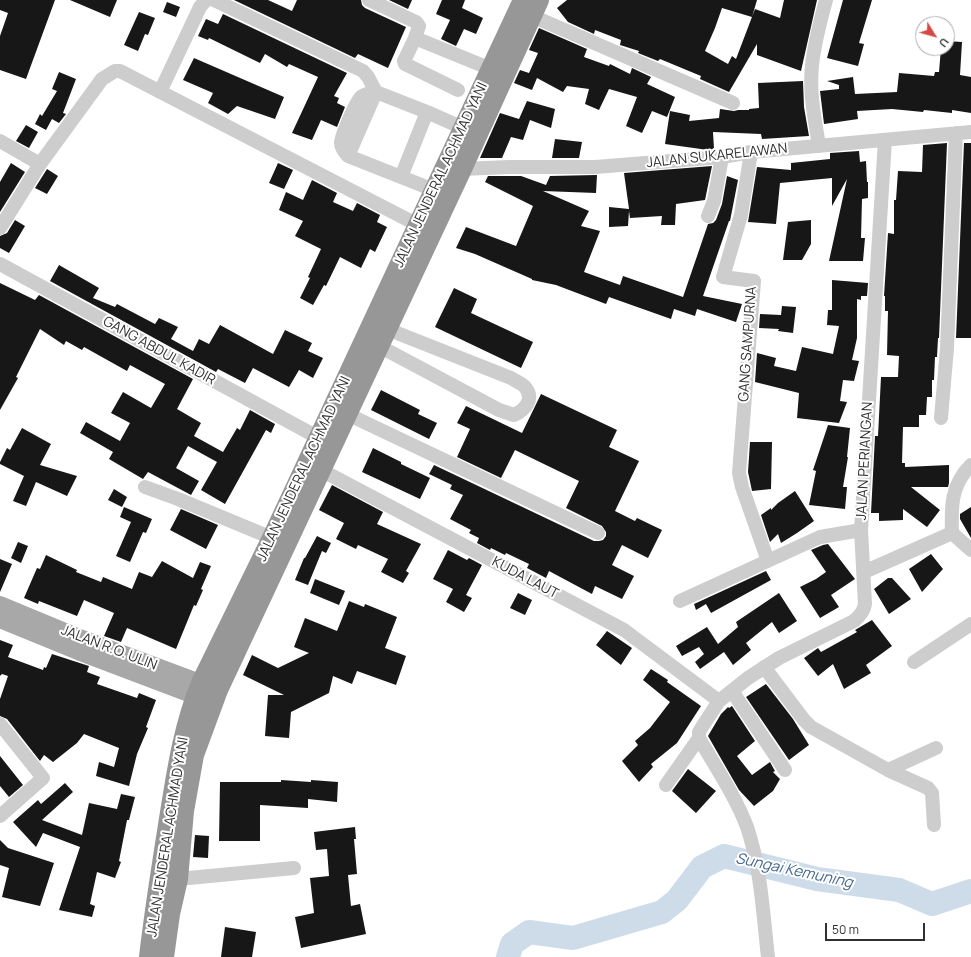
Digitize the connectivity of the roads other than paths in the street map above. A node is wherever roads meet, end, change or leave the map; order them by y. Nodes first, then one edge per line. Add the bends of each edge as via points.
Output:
1 (206, 0) edge
2 (214, 0) edge
3 (369, 0) edge
4 (826, 0) edge
5 (531, 5) edge
6 (415, 38) junction
7 (491, 70) junction
8 (458, 90) dead end
9 (160, 92) junction
10 (376, 92) junction
11 (732, 103) dead end
12 (427, 112) junction
13 (463, 128) junction
14 (971, 132) edge
15 (956, 133) junction
16 (885, 140) junction
17 (0, 141) edge
18 (819, 146) junction
19 (751, 152) junction
20 (722, 157) junction
21 (40, 164) junction
22 (462, 169) junction
23 (401, 177) junction
24 (434, 190) junction
25 (708, 216) dead end
26 (418, 224) junction
27 (0, 228) edge
28 (0, 264) edge
29 (395, 293) junction
30 (383, 337) junction
31 (347, 414) junction
32 (942, 418) dead end
33 (319, 438) junction
34 (971, 465) edge
35 (321, 470) junction
36 (145, 487) dead end
37 (861, 530) junction
38 (598, 533) dead end
39 (952, 533) junction
40 (272, 538) junction
41 (971, 550) edge
42 (768, 561) junction
43 (864, 572) junction
44 (680, 601) dead end
45 (1, 617) edge
46 (971, 624) edge
47 (914, 662) dead end
48 (764, 667) junction
49 (732, 691) junction
50 (207, 693) junction
51 (719, 701) junction
52 (0, 724) edge
53 (699, 738) junction
54 (936, 748) dead end
55 (785, 770) dead end
56 (888, 770) junction
57 (666, 785) dead end
58 (0, 816) edge
59 (934, 825) dead end
60 (294, 868) dead end
61 (178, 879) junction
62 (149, 957) edge
63 (164, 957) edge
64 (767, 957) edge

1 - 9 street via 200,7
2 - 10 street via 363,71
3 - 6 street via 416,22 419,26
4 - 18 street via 812,67 812,98
5 - 7 highway, JALAN JENDERAL ACHMAD YANI
5 - 11 street
5 - 22 highway, JALAN JENDERAL ACHMAD YANI
6 - 7 street
6 - 8 street via 404,61 405,64
7 - 13 highway, JALAN JENDERAL ACHMAD YANI
9 - 21 street via 120,71 110,74 102,79
9 - 26 street
10 - 12 street
10 - 23 street via 348,156
12 - 13 street
12 - 23 street
13 - 24 highway, JALAN JENDERAL ACHMAD YANI
14 - 15 street, JALAN SUKARELAWAN
15 - 16 street, JALAN SUKARELAWAN
15 - 32 street
16 - 18 street, JALAN SUKARELAWAN
16 - 37 street, JALAN PERIANGAN
17 - 21 street
18 - 19 street, JALAN SUKARELAWAN
19 - 20 street, JALAN SUKARELAWAN
19 - 42 street, GANG SAMPURNA via 741,215 723,277 754,281 739,473
20 - 22 street, JALAN SUKARELAWAN via 596,167
20 - 25 street via 714,201
21 - 27 street
22 - 29 highway, JALAN JENDERAL ACHMAD YANI
23 - 24 street
24 - 26 highway, JALAN JENDERAL ACHMAD YANI
26 - 29 highway, JALAN JENDERAL ACHMAD YANI
28 - 33 street, GANG ABDUL KADIR
29 - 30 highway, JALAN JENDERAL ACHMAD YANI
29 - 33 highway, JALAN JENDERAL ACHMAD YANI
30 - 30 street via 511,378 525,387 529,395 527,406 514,415 499,410
30 - 31 highway, JALAN JENDERAL ACHMAD YANI
31 - 35 highway, JALAN JENDERAL ACHMAD YANI
31 - 38 street
33 - 40 highway, JALAN JENDERAL ACHMAD YANI
34 - 39 street via 954,491 951,511
35 - 50 highway, JALAN JENDERAL ACHMAD YANI
35 - 51 street, KUDA LAUT via 624,630
36 - 40 street
37 - 42 street via 820,537
37 - 43 street, JALAN PERIANGAN
39 - 41 street
39 - 43 street
40 - 50 highway, JALAN JENDERAL ACHMAD YANI
42 - 44 street
43 - 48 street, JALAN PERIANGAN via 865,604 859,617
45 - 50 main road, JALAN R.O. ULIN
46 - 47 street
48 - 49 street, JALAN PERIANGAN
48 - 56 street via 811,727
49 - 51 street, JALAN PERIANGAN
49 - 55 street
50 - 61 highway, JALAN JENDERAL ACHMAD YANI via 184,811
50 - 62 highway, JALAN JENDERAL ACHMAD YANI via 181,747 174,778
51 - 53 street, JALAN PERIANGAN via 702,727
52 - 58 street via 43,778
53 - 57 street, JALAN PERIANGAN
53 - 64 street via 742,814 747,828 758,876
54 - 56 street
56 - 59 street via 930,790
60 - 61 street
61 - 63 highway, JALAN JENDERAL ACHMAD YANI

